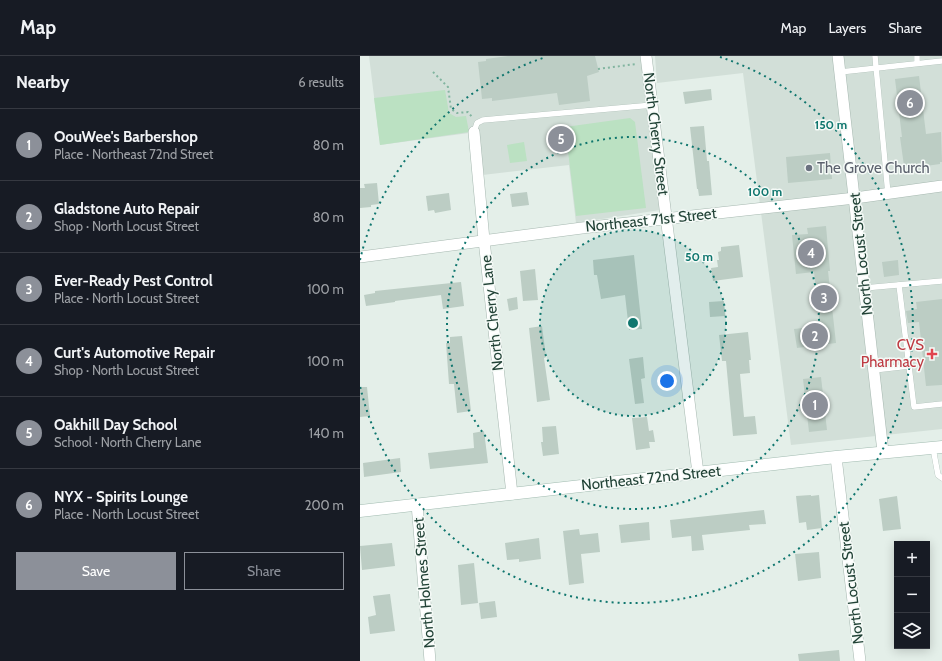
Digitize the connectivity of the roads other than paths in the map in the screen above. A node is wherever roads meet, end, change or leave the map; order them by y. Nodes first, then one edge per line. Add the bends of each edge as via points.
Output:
1 (838, 56) edge
2 (875, 56) edge
3 (917, 56) edge
4 (647, 59) edge
5 (942, 61) edge
6 (918, 63) junction
7 (876, 68) junction
8 (840, 72) junction
9 (654, 105) junction
10 (476, 128) joint
11 (942, 186) edge
12 (888, 194) junction
13 (855, 198) junction
14 (667, 219) junction
15 (484, 240) junction
16 (360, 257) edge
17 (942, 281) edge
18 (899, 285) junction
19 (864, 288) junction
20 (909, 366) junction
21 (874, 370) junction
22 (942, 404) edge
23 (938, 447) edge
24 (883, 452) junction
25 (836, 457) junction
26 (698, 473) junction
27 (942, 478) edge
28 (512, 494) junction
29 (418, 504) junction
30 (360, 511) edge
31 (430, 661) edge
32 (860, 661) edge

1 - 8 street, North Locust Street
2 - 7 lane
3 - 6 lane
4 - 9 street, North Cherry Street
5 - 6 lane
6 - 7 lane
7 - 8 lane
7 - 12 lane
8 - 13 street, North Locust Street
9 - 10 lane via 483,120
9 - 14 street, North Cherry Street
10 - 15 street, North Cherry Lane
11 - 12 street, Northeast 71st Street
12 - 13 street, Northeast 71st Street
13 - 14 street, Northeast 71st Street
13 - 19 street, North Locust Street
14 - 15 street, Northeast 71st Street
14 - 26 street, North Cherry Street
15 - 16 street, Northeast 71st Street
15 - 28 street, North Cherry Lane
17 - 18 lane
18 - 19 lane
18 - 20 lane
19 - 21 street, North Locust Street
20 - 21 lane
20 - 22 lane via 914,407
21 - 24 street, North Locust Street
23 - 24 main road, Northeast 72nd Street
23 - 27 lane via 938,475
24 - 25 main road, Northeast 72nd Street
25 - 26 main road, Northeast 72nd Street
25 - 32 street, North Locust Street
26 - 28 main road, Northeast 72nd Street
28 - 29 main road, Northeast 72nd Street
29 - 30 main road, Northeast 72nd Street
29 - 31 street, North Holmes Street

